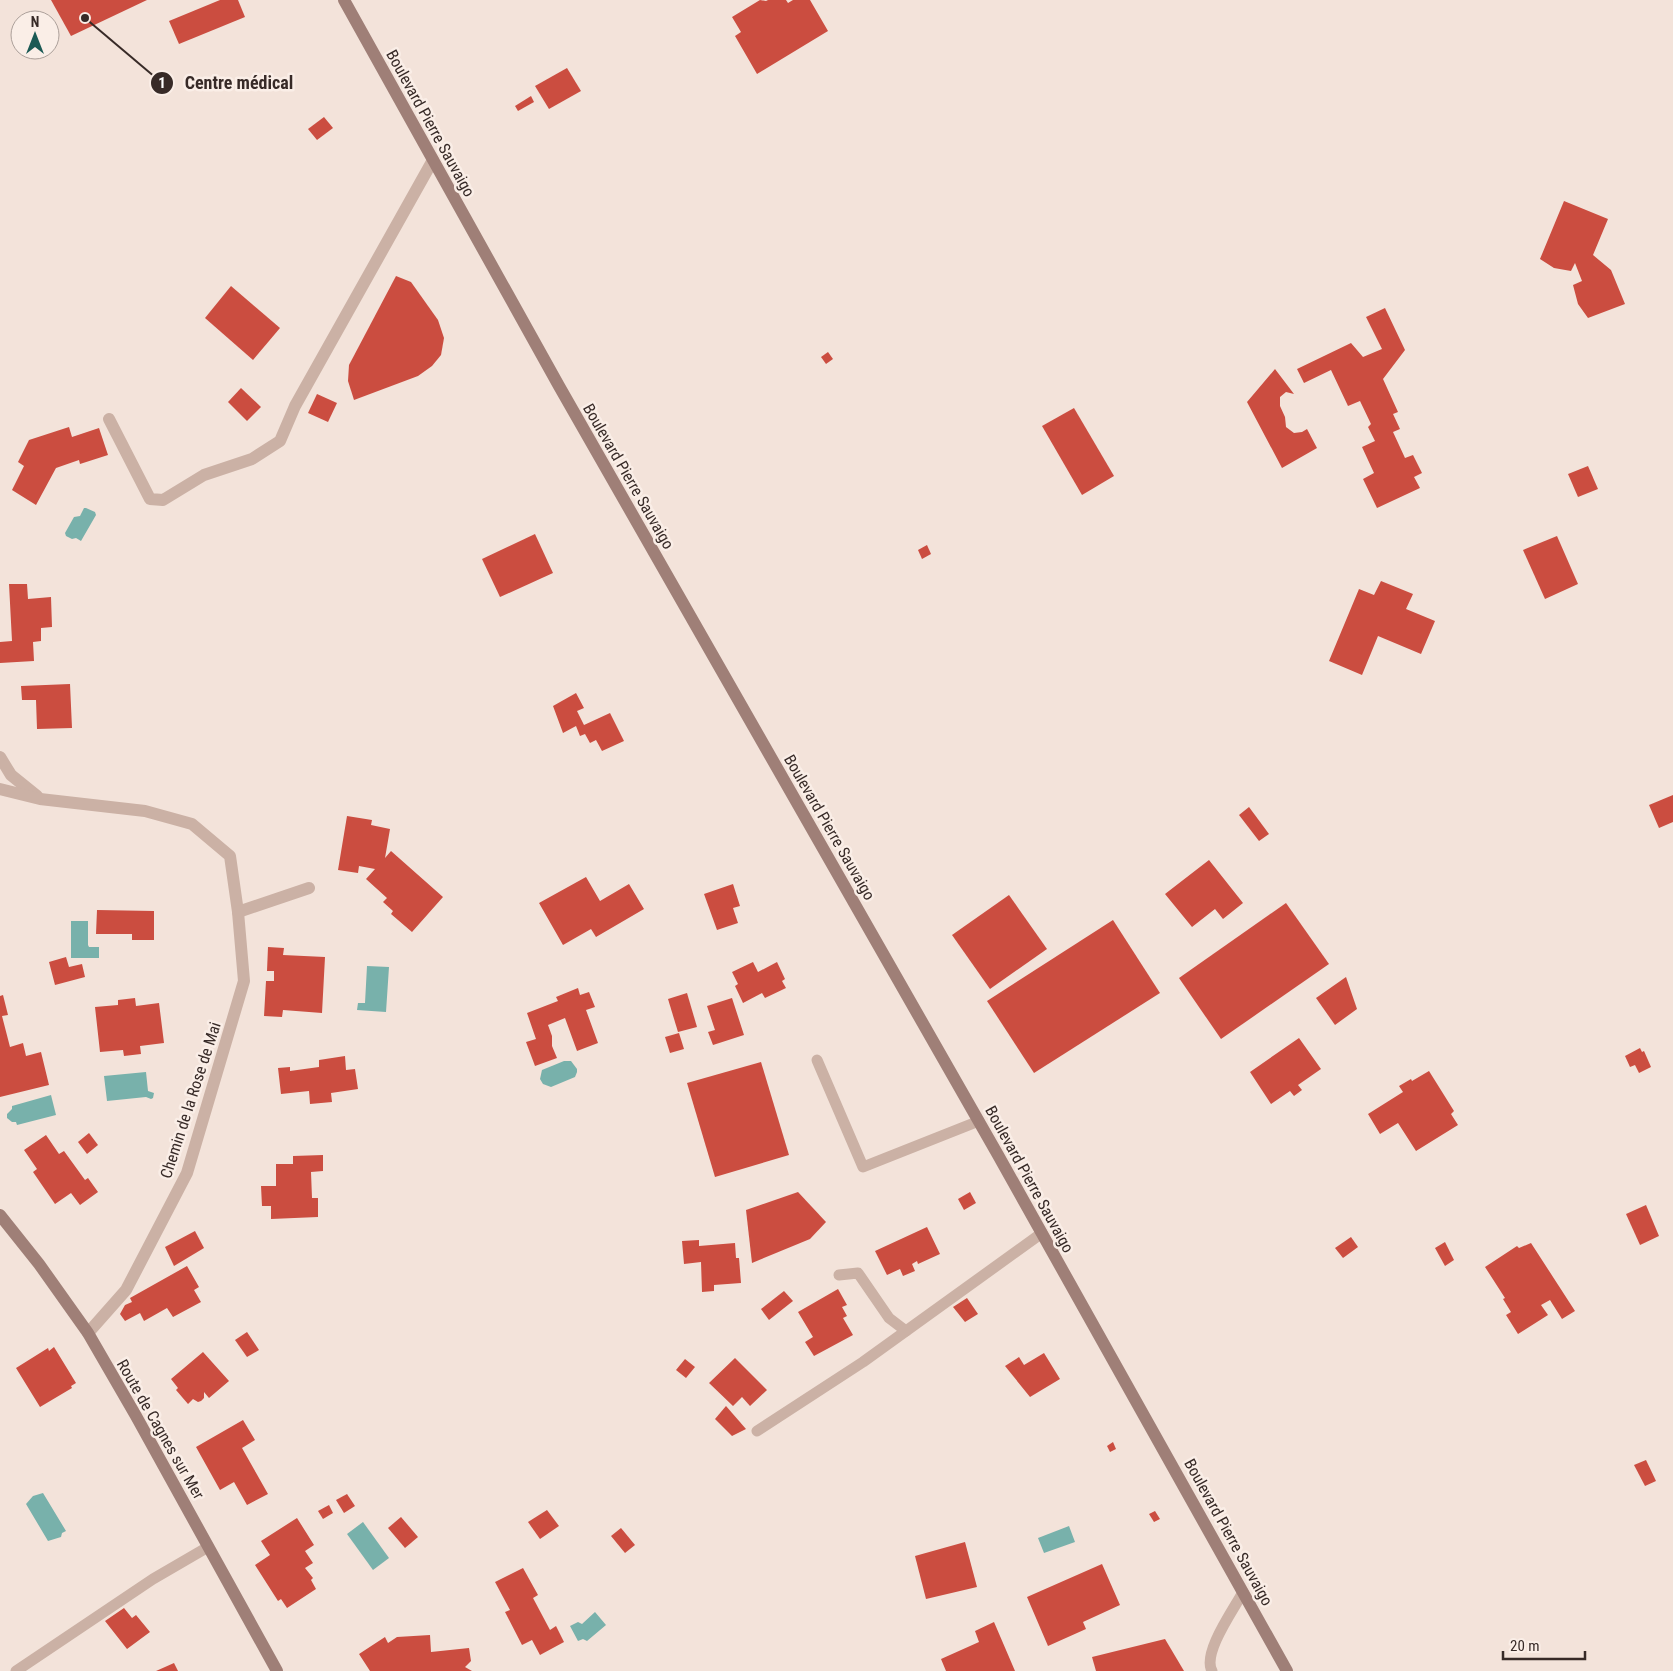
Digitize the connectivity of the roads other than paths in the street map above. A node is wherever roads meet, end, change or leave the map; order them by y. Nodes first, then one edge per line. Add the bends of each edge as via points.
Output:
1 (344, 0) edge
2 (433, 160) junction
3 (109, 419) dead end
4 (0, 756) edge
5 (0, 789) edge
6 (40, 799) junction
7 (309, 888) dead end
8 (238, 912) junction
9 (817, 1060) dead end
10 (979, 1121) junction
11 (2, 1220) edge
12 (1042, 1233) junction
13 (839, 1275) dead end
14 (906, 1331) junction
15 (88, 1333) junction
16 (757, 1430) dead end
17 (208, 1546) junction
18 (1243, 1592) junction
19 (16, 1671) edge
20 (277, 1671) edge
21 (1212, 1671) edge
22 (1287, 1671) edge

1 - 2 main road, Boulevard Pierre Sauvaigo
2 - 3 street via 295,406 280,441 252,459 204,475 163,500 150,499
2 - 10 main road, Boulevard Pierre Sauvaigo
4 - 6 street via 11,775
5 - 6 street, Chemin de la Rose de Mai
6 - 8 street, Chemin de la Rose de Mai via 144,811 192,824 230,856
7 - 8 street
8 - 15 street, Chemin de la Rose de Mai via 244,981 187,1173 126,1290
9 - 10 lane via 864,1168
10 - 12 main road, Boulevard Pierre Sauvaigo
11 - 15 main road, Route de Cagnes sur Mer via 40,1264
12 - 14 lane
12 - 18 main road, Boulevard Pierre Sauvaigo
13 - 14 lane via 858,1273 889,1318
14 - 16 lane
15 - 17 main road, Route de Cagnes sur Mer
17 - 19 lane
17 - 20 main road, Route de Cagnes sur Mer
18 - 21 lane via 1214,1642 1209,1666
18 - 22 main road, Boulevard Pierre Sauvaigo

